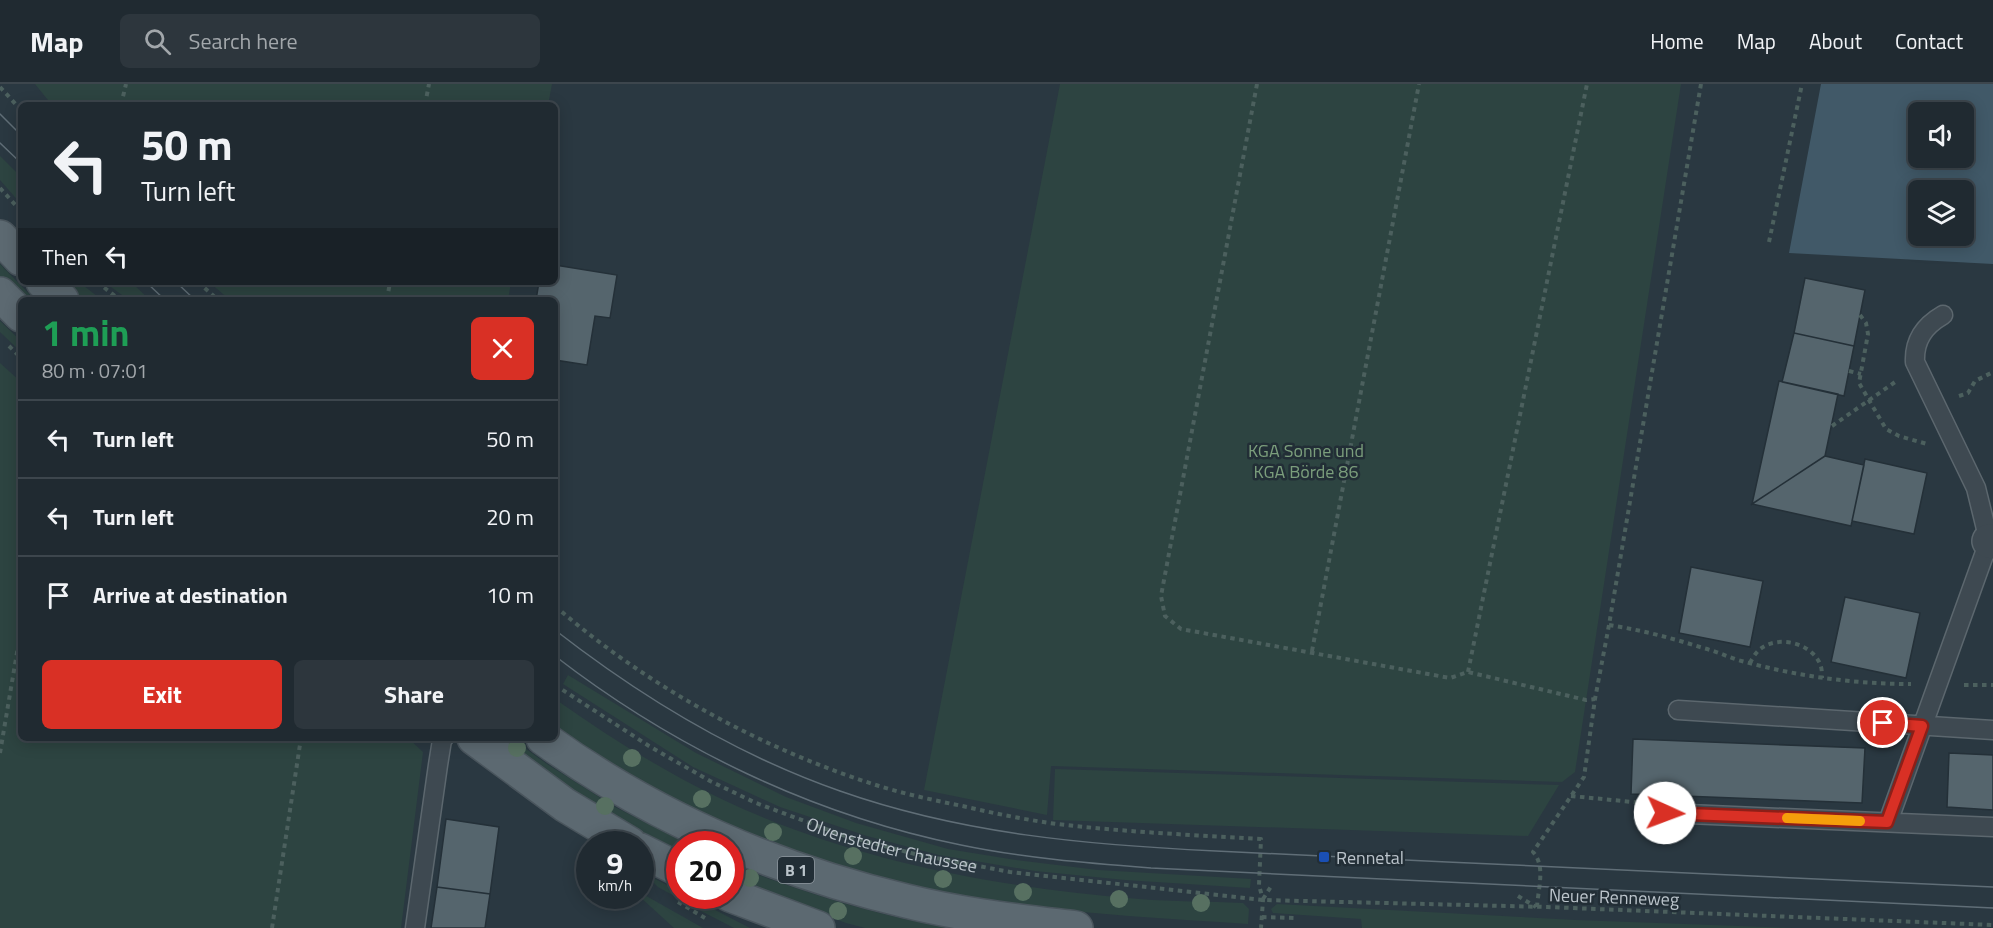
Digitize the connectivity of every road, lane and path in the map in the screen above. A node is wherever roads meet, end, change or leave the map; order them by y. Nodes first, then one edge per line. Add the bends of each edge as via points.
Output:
1 (126, 84) edge
2 (429, 84) edge
3 (1257, 84) edge
4 (1419, 84) edge
5 (1587, 84) edge
6 (1701, 84) edge
7 (1802, 84) edge
8 (0, 87) edge
9 (122, 102) edge
10 (426, 102) edge
11 (18, 107) edge
12 (0, 188) edge
13 (18, 209) edge
14 (0, 237) edge
15 (1769, 242) dead end
16 (18, 256) edge
17 (47, 285) edge
18 (101, 285) edge
19 (201, 285) edge
20 (0, 294) edge
21 (59, 297) edge
22 (116, 297) edge
23 (215, 297) edge
24 (18, 312) edge
25 (1860, 315) dead end
26 (1943, 315) dead end
27 (1849, 370) dead end
28 (1993, 372) edge
29 (1861, 374) junction
30 (1894, 381) dead end
31 (1870, 399) junction
32 (1934, 402) junction
33 (1832, 426) dead end
34 (1960, 453) junction
35 (1991, 541) edge
36 (558, 608) edge
37 (1609, 625) junction
38 (18, 647) edge
39 (1312, 651) junction
40 (1750, 663) junction
41 (1468, 672) junction
42 (1822, 678) junction
43 (1937, 684) junction
44 (1993, 685) edge
45 (558, 687) edge
46 (1595, 699) junction
47 (1678, 710) dead end
48 (1922, 726) junction
49 (1993, 730) edge
50 (300, 741) edge
51 (442, 741) edge
52 (478, 741) edge
53 (548, 741) edge
54 (0, 753) edge
55 (1571, 796) junction
56 (1665, 813) joint
57 (1887, 822) junction
58 (1993, 827) edge
59 (608, 831) edge
60 (654, 864) edge
61 (666, 875) edge
62 (1272, 885) dead end
63 (1518, 896) dead end
64 (744, 900) edge
65 (1263, 900) junction
66 (1537, 907) junction
67 (699, 909) edge
68 (1262, 917) junction
69 (1294, 918) dead end
70 (709, 920) dead end
71 (1993, 925) edge
72 (272, 928) edge
73 (415, 928) edge
74 (818, 928) edge
75 (1076, 928) edge
76 (1261, 928) edge

1 - 9 path
2 - 10 path
3 - 39 path via 1161,596 1165,616 1181,629
4 - 39 path
5 - 41 path
6 - 37 path
7 - 15 path
8 - 11 path
12 - 13 path
14 - 16 main road
17 - 21 main road
18 - 22 path
19 - 23 path
20 - 24 main road
25 - 29 path via 1868,334
26 - 32 lane via 1924,329 1915,352 1916,366
27 - 29 path
28 - 32 path via 1975,381 1968,393
29 - 31 path via 1859,383
30 - 31 path
31 - 33 path
31 - 34 path via 1886,429
32 - 34 lane
34 - 35 lane via 1977,488
35 - 43 lane
36 - 65 path via 614,653 692,703 797,756 880,786 1055,824 1261,839 1259,885
37 - 40 path via 1670,638
37 - 46 path
38 - 54 path
39 - 41 path via 1450,678
40 - 42 path
40 - 42 path via 1767,644 1793,643 1814,655 1821,665
41 - 46 path
42 - 43 path via 1875,684
43 - 44 path
43 - 48 lane
45 - 65 path, Olvenstedter Chaussee via 710,781 842,835 1010,872
46 - 55 path via 1584,777
47 - 48 lane
48 - 49 lane
48 - 57 lane
50 - 72 path
51 - 73 lane
52 - 59 main road via 565,805
53 - 75 main road, B 1 via 656,808 791,868 918,904
55 - 56 path via 1652,804
55 - 66 path via 1533,852 1541,866
56 - 57 lane
57 - 58 lane
60 - 61 main road
62 - 65 path
63 - 66 path
64 - 74 main road
65 - 66 path, Neuer Renneweg
65 - 68 path
66 - 71 path, Neuer Renneweg
67 - 70 path
68 - 69 path
68 - 76 path

